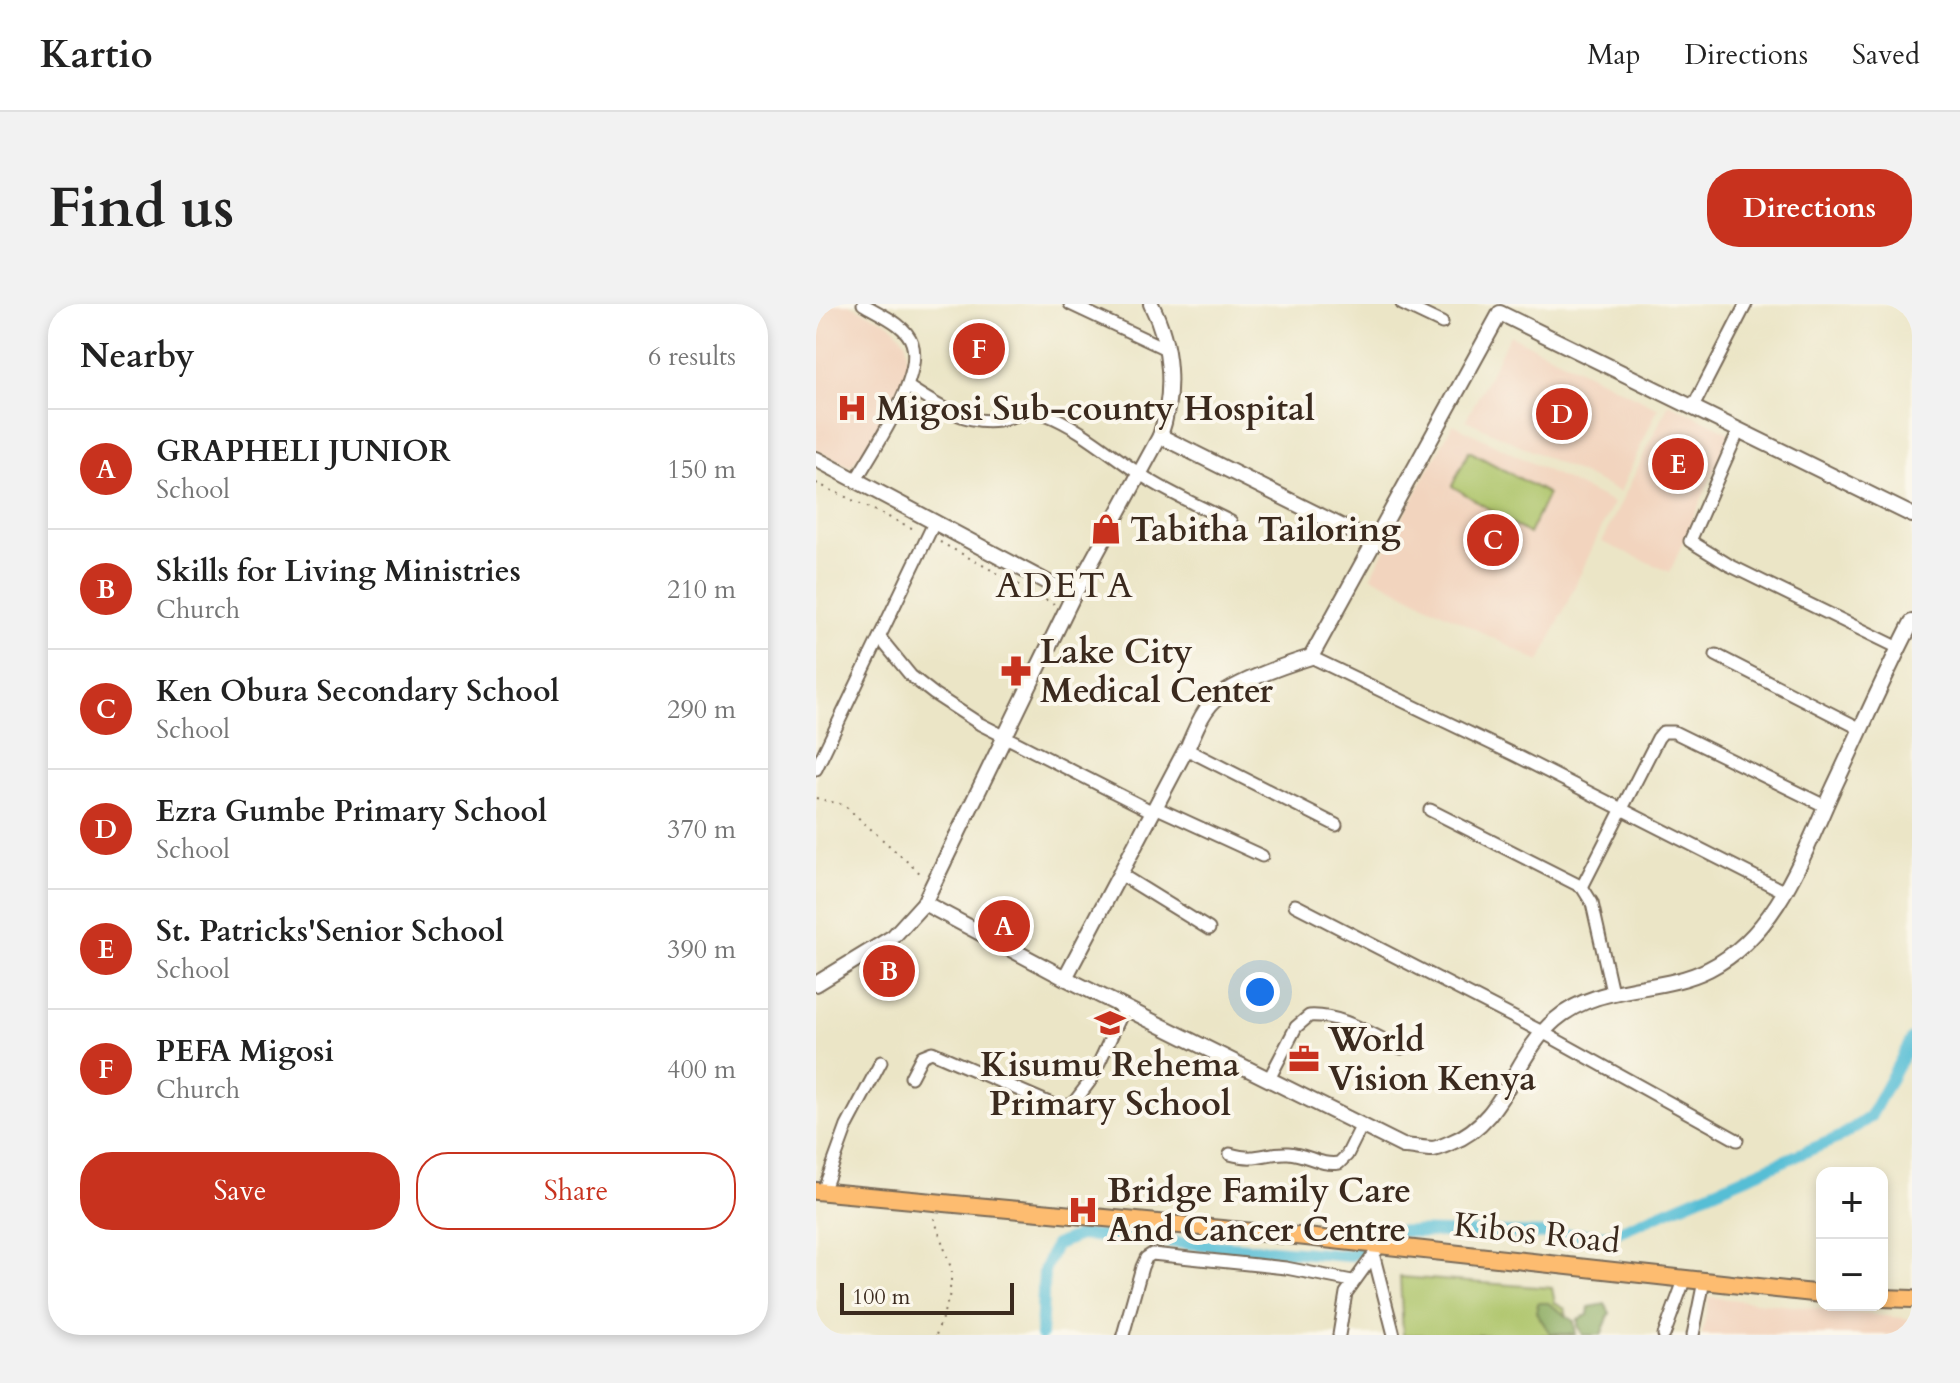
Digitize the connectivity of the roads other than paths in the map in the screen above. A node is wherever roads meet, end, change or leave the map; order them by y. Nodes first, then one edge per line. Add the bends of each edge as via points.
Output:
1 (863, 304) edge
2 (1070, 304) edge
3 (1151, 304) edge
4 (1402, 304) edge
5 (1746, 304) edge
6 (1503, 308) edge
7 (1442, 323) dead end
8 (1166, 349) junction
9 (908, 387) junction
10 (1693, 407) junction
11 (1739, 430) junction
12 (1160, 436) junction
13 (816, 459) edge
14 (1140, 473) junction
15 (856, 480) junction
16 (1912, 515) edge
17 (935, 521) junction
18 (1231, 522) dead end
19 (1375, 543) junction
20 (1073, 596) junction
21 (1912, 622) edge
22 (880, 638) junction
23 (1899, 648) junction
24 (1716, 655) dead end
25 (1311, 657) junction
26 (1861, 729) junction
27 (1004, 738) junction
28 (1187, 746) junction
29 (816, 769) edge
30 (1825, 806) junction
31 (1154, 809) junction
32 (1621, 809) junction
33 (1430, 810) dead end
34 (1336, 825) dead end
35 (1262, 856) dead end
36 (1120, 874) junction
37 (1582, 887) junction
38 (1785, 892) junction
39 (924, 903) junction
40 (1295, 905) dead end
41 (1209, 929) dead end
42 (1065, 978) junction
43 (816, 984) edge
44 (1612, 992) junction
45 (1125, 1007) junction
46 (1542, 1032) junction
47 (1401, 1048) dead end
48 (881, 1062) dead end
49 (911, 1077) dead end
50 (1269, 1079) junction
51 (1362, 1125) junction
52 (1737, 1140) dead end
53 (1230, 1154) dead end
54 (819, 1191) edge
55 (1378, 1249) junction
56 (1685, 1278) junction
57 (1352, 1281) junction
58 (1704, 1281) junction
59 (1816, 1293) edge
60 (1888, 1298) edge
61 (1912, 1299) edge
62 (1123, 1335) edge
63 (1339, 1335) edge
64 (1394, 1335) edge
65 (1664, 1335) edge
66 (1693, 1335) edge

1 - 9 street via 897,324 912,343
2 - 8 street
3 - 8 street
4 - 7 street
5 - 10 street
6 - 10 street
6 - 19 street
8 - 12 street via 1170,395
9 - 14 street via 966,418 999,420 1029,410 1044,413
9 - 15 street
10 - 11 street
11 - 16 street
11 - 23 street via 1691,537 1693,546
12 - 14 street
12 - 19 street
13 - 15 street
14 - 18 street
14 - 20 street
15 - 17 street
17 - 20 street
17 - 22 street
19 - 25 street
20 - 27 street
21 - 23 street
22 - 27 street via 922,685
22 - 29 street
23 - 26 street
24 - 26 street
25 - 28 street via 1225,691 1211,703
25 - 32 street
26 - 30 street
27 - 31 street
27 - 39 street
28 - 31 street
28 - 34 street
30 - 32 street via 1668,731 1658,738
30 - 38 street
31 - 35 street
31 - 36 street
32 - 37 street
32 - 38 street
33 - 37 street
36 - 41 street
36 - 42 street
37 - 44 street via 1592,903
38 - 44 street via 1740,949 1709,969
39 - 42 street
39 - 43 street via 893,937
40 - 46 street
42 - 45 street
44 - 46 street via 1579,1004
45 - 49 street via 1091,1080 1068,1106 1056,1106 932,1052 922,1056
45 - 50 street
46 - 51 street via 1487,1119 1461,1139 1434,1149 1403,1146
46 - 52 street
47 - 50 street via 1342,1021 1309,1016 1296,1027
48 - 54 street
50 - 51 street
51 - 53 street via 1339,1163 1317,1163 1290,1153 1248,1159
54 - 55 main road, Kibos Road
55 - 56 main road, Kibos Road
55 - 57 street
55 - 64 street
56 - 58 main road, Kibos Road
56 - 65 street
57 - 62 street via 1286,1268 1152,1254 1142,1267
57 - 63 street
58 - 59 main road, Kibos Road
58 - 66 street
60 - 61 main road

